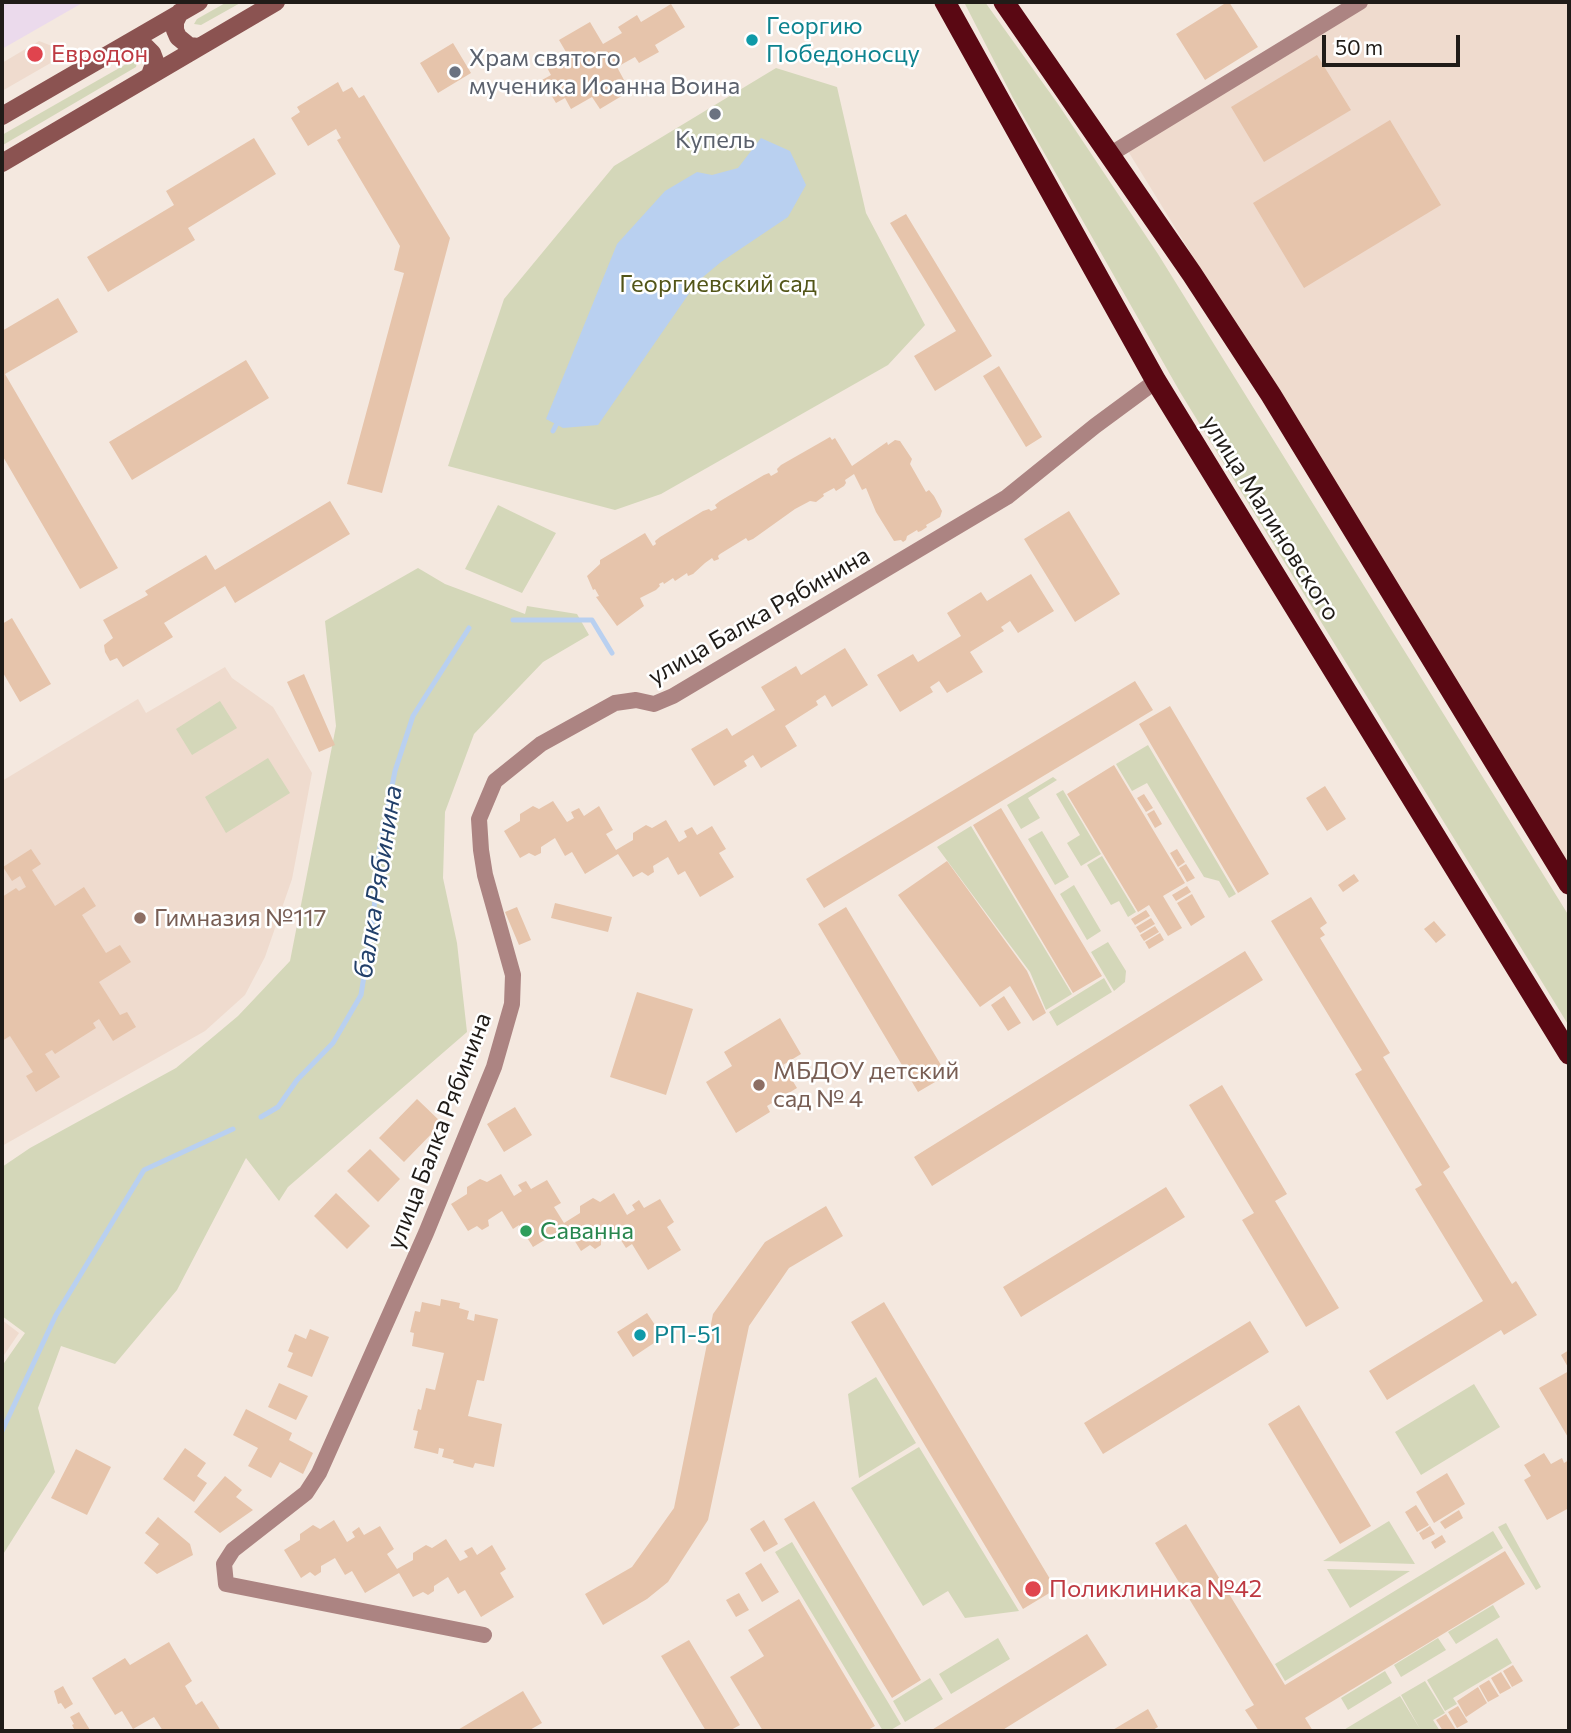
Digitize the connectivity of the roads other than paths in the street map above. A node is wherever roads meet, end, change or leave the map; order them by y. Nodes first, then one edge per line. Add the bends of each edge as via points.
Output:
1 (199, 2) edge
2 (276, 2) edge
3 (945, 2) edge
4 (1004, 2) edge
5 (1325, 2) edge
6 (1360, 2) edge
7 (180, 12) junction
8 (1335, 17) junction
9 (130, 41) junction
10 (198, 47) junction
11 (150, 75) junction
12 (2, 116) edge
13 (1110, 155) junction
14 (2, 163) edge
15 (1156, 381) junction
16 (1569, 884) edge
17 (1569, 1054) edge
18 (484, 1635) dead end

1 - 7 main road
2 - 10 main road
3 - 15 highway, улица Малиновского
4 - 13 highway
5 - 8 street
6 - 8 street
7 - 9 main road
7 - 10 main road via 175,22 178,37
8 - 13 street
9 - 11 main road via 152,53 155,61
9 - 12 main road
10 - 11 main road
11 - 14 main road
13 - 16 highway via 1270,396
15 - 17 highway, улица Малиновского
15 - 18 street, улица Балка Рябинина via 1007,498 673,696 654,704 636,700 615,703 541,744 495,781 479,820 481,850 513,975 512,1004 494,1067 319,1473 306,1493 233,1550 224,1564 226,1584

